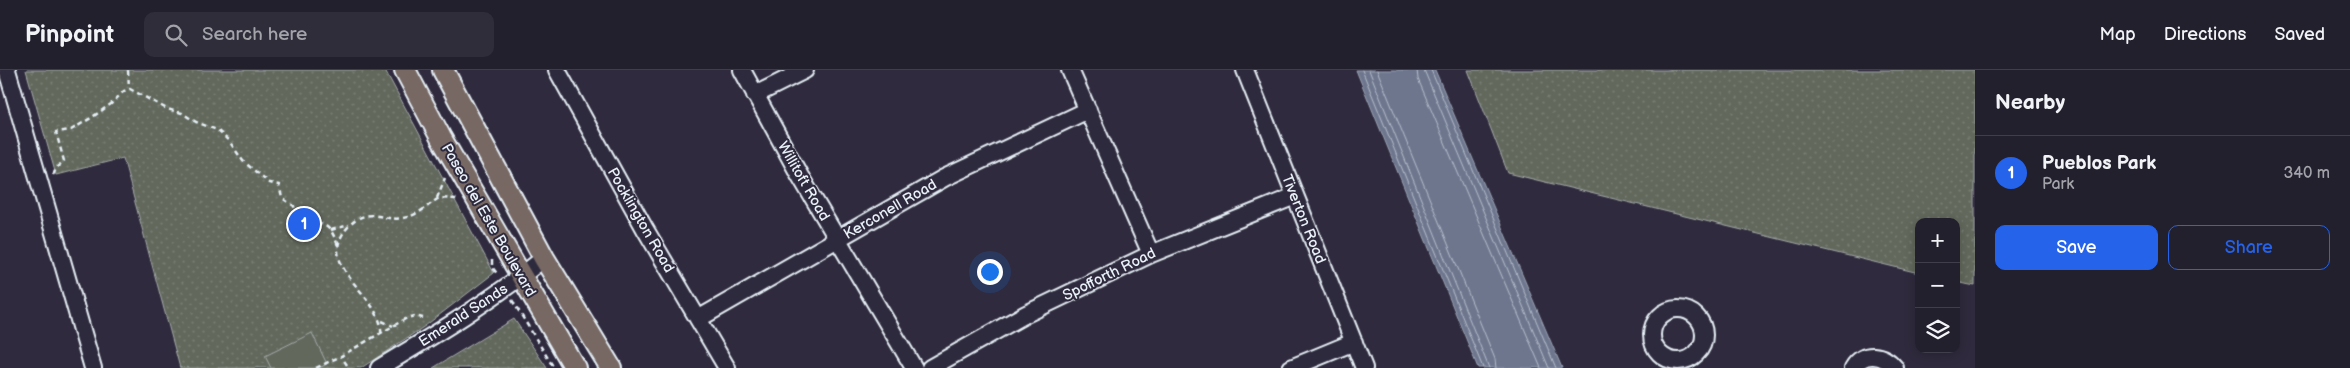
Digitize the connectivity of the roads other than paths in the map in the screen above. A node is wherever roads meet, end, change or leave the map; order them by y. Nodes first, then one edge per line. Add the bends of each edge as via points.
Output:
1 (8, 70) edge
2 (405, 70) edge
3 (443, 70) edge
4 (557, 70) edge
5 (742, 70) edge
6 (805, 70) edge
7 (1070, 70) edge
8 (1245, 70) edge
9 (755, 95) junction
10 (1088, 110) junction
11 (1295, 196) junction
12 (838, 239) junction
13 (1152, 254) junction
14 (544, 258) junction
15 (521, 277) junction
16 (698, 319) junction
17 (1354, 342) junction
18 (94, 368) edge
19 (378, 368) edge
20 (575, 368) edge
21 (611, 368) edge
22 (727, 368) edge
23 (914, 368) edge
24 (930, 368) edge
25 (1291, 368) edge
26 (1364, 368) edge
27 (1853, 368) edge
28 (1895, 368) edge

1 - 18 street
2 - 15 main road, Paseo del Este Boulevard
3 - 14 main road, Paseo del Este Boulevard
4 - 16 street, Pocklington Road
5 - 9 street, Willitoft Road
6 - 9 street
7 - 10 street
8 - 11 street, Tiverton Road
9 - 12 street, Willitoft Road
10 - 12 street, Kerconell Road via 944,178
10 - 13 street
11 - 13 street, Spofforth Road
11 - 17 street, Tiverton Road
12 - 16 street, Kerconell Road
12 - 23 street, Willitoft Road
13 - 24 street, Spofforth Road via 1026,314
14 - 15 street, Emerald Sands
14 - 21 main road, Paseo del Este Boulevard
15 - 19 street, Emerald Sands via 451,325
15 - 20 main road, Paseo del Este Boulevard
16 - 22 street, Pocklington Road
17 - 25 street
17 - 26 street, Tiverton Road
27 - 28 street via 1861,359 1876,356

